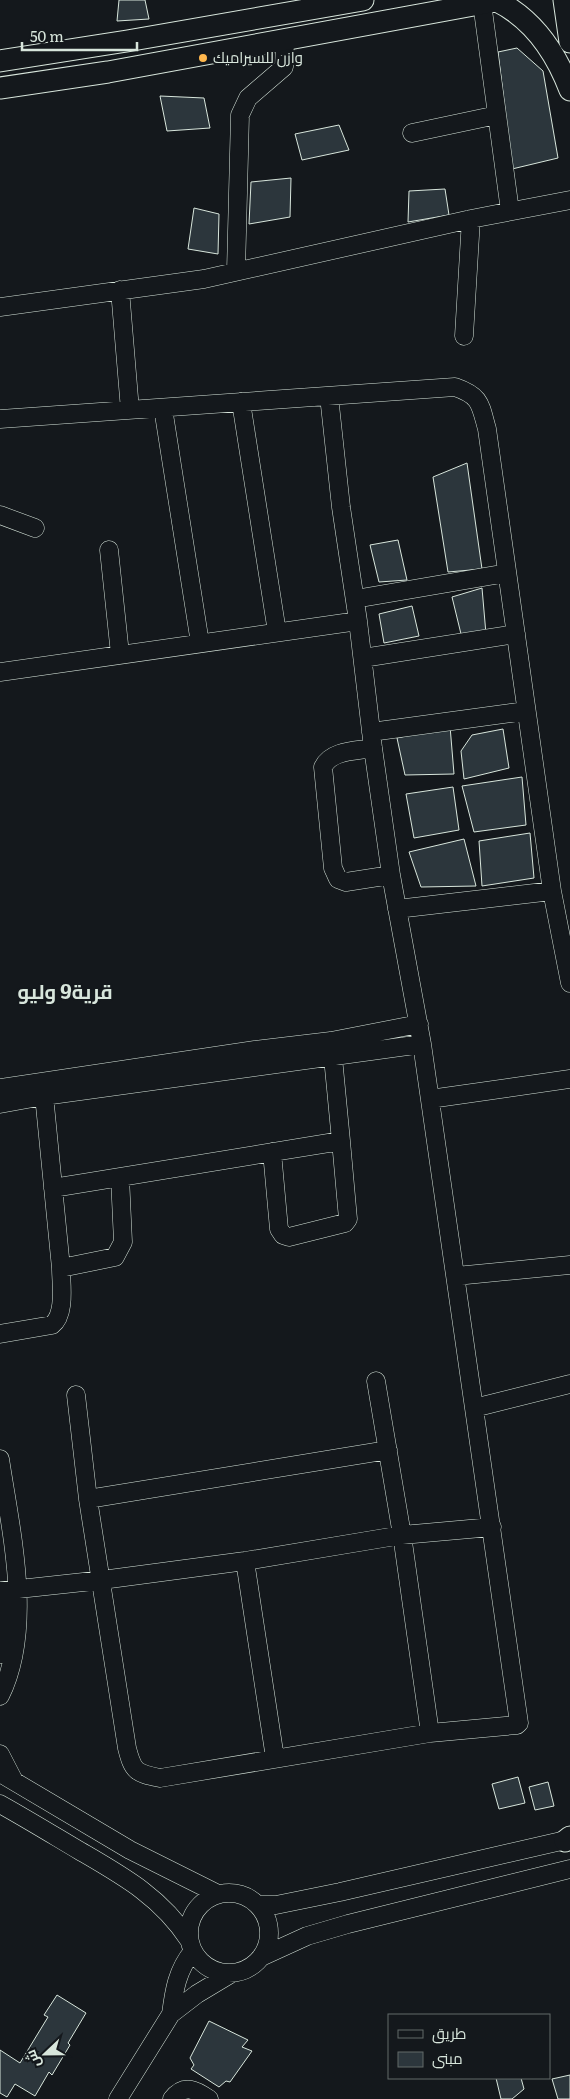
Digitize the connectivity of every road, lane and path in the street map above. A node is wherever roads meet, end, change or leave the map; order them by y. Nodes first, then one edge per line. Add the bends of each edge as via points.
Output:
1 (363, 0) edge
2 (564, 0) edge
3 (494, 1) edge
4 (285, 40) junction
5 (570, 42) edge
6 (0, 61) edge
7 (0, 88) edge
8 (570, 90) edge
9 (498, 115) junction
10 (412, 133) dead end
11 (570, 200) edge
12 (510, 211) junction
13 (471, 219) junction
14 (236, 271) junction
15 (120, 290) junction
16 (0, 307) edge
17 (464, 336) dead end
18 (329, 396) junction
19 (242, 402) junction
20 (164, 408) junction
21 (130, 410) junction
22 (0, 419) edge
23 (0, 515) edge
24 (35, 528) dead end
25 (110, 550) dead end
26 (507, 572) junction
27 (355, 599) junction
28 (358, 621) junction
29 (277, 632) junction
30 (516, 634) junction
31 (200, 643) junction
32 (120, 654) junction
33 (363, 658) junction
34 (0, 672) edge
35 (526, 711) junction
36 (372, 740) junction
37 (391, 876) junction
38 (552, 891) junction
39 (397, 909) junction
40 (570, 983) edge
41 (419, 1024) junction
42 (422, 1044) junction
43 (332, 1050) junction
44 (570, 1078) edge
45 (0, 1088) edge
46 (43, 1089) junction
47 (430, 1099) junction
48 (0, 1104) edge
49 (341, 1141) junction
50 (272, 1152) junction
51 (120, 1177) junction
52 (53, 1188) junction
53 (570, 1266) edge
54 (61, 1268) junction
55 (456, 1276) junction
56 (0, 1334) edge
57 (376, 1381) dead end
58 (570, 1384) edge
59 (76, 1395) dead end
60 (474, 1408) junction
61 (388, 1450) junction
62 (0, 1459) edge
63 (88, 1499) junction
64 (492, 1527) junction
65 (402, 1535) junction
66 (245, 1560) junction
67 (102, 1580) junction
68 (8, 1590) edge
69 (0, 1597) edge
70 (0, 1654) edge
71 (0, 1696) edge
72 (430, 1733) junction
73 (0, 1754) edge
74 (274, 1758) junction
75 (7, 1777) edge
76 (0, 1804) edge
77 (568, 1839) edge
78 (570, 1869) edge
79 (218, 1894) junction
80 (258, 1906) junction
81 (191, 1946) junction
82 (261, 1957) junction
83 (232, 1973) junction
84 (171, 2014) junction
85 (118, 2099) edge
86 (172, 2099) edge
87 (209, 2099) edge

1 - 6 main road
2 - 5 main road
3 - 4 main road
3 - 8 main road via 520,15 542,38
3 - 9 street
4 - 7 main road
4 - 14 street via 284,67 248,98 240,115
9 - 10 street
9 - 12 street
11 - 12 street
12 - 13 street
13 - 14 street
13 - 17 street
14 - 15 street via 204,279
15 - 16 street
15 - 21 street
18 - 19 street
18 - 26 street via 455,387 477,398 487,429
18 - 27 street
19 - 20 street
19 - 29 street
20 - 21 street
20 - 31 street
21 - 22 street
23 - 24 street
25 - 32 street
26 - 27 street
26 - 30 street
27 - 28 street
28 - 29 street
28 - 33 street
29 - 31 street
30 - 33 street
30 - 35 street
31 - 32 street
32 - 34 street
33 - 36 street
35 - 36 street
35 - 38 street
36 - 37 street
36 - 37 street via 333,756 323,767 333,868 338,879 346,882
37 - 39 street
38 - 39 street
38 - 40 street
39 - 41 street
41 - 42 street
41 - 43 street
42 - 43 street
42 - 47 street
43 - 46 street via 255,1050
43 - 49 street
44 - 47 street
45 - 46 street
46 - 48 street
46 - 52 street
47 - 55 street
49 - 50 street
49 - 50 street via 348,1219 345,1223 289,1237 279,1229
50 - 51 street
51 - 52 street
51 - 54 street via 123,1242 115,1257
52 - 54 street
53 - 55 street
54 - 56 street via 60,1310 55,1322
55 - 60 street
57 - 61 street
58 - 60 street
59 - 63 street
60 - 64 street
61 - 63 street
61 - 65 street
62 - 68 street via 14,1548
63 - 67 street
64 - 65 street
64 - 72 street via 519,1723
65 - 66 street
65 - 72 street
66 - 67 street
66 - 74 street
67 - 68 street
67 - 74 street via 127,1748 130,1763 140,1774 160,1778
68 - 71 street via 17,1632 12,1662
69 - 70 street
72 - 74 street
73 - 75 street
75 - 79 street via 130,1850
76 - 81 street via 128,1879 160,1903 179,1924
77 - 80 street via 340,1892
78 - 82 street via 348,1924 307,1936
79 - 80 street via 240,1894
79 - 81 street via 207,1899 192,1917 189,1928
80 - 82 street via 266,1917 269,1930
81 - 83 street via 200,1961 210,1968
81 - 84 street via 178,1974
82 - 83 street via 248,1968
83 - 84 street via 190,1998
84 - 85 street
86 - 87 street via 179,2091 188,2089

